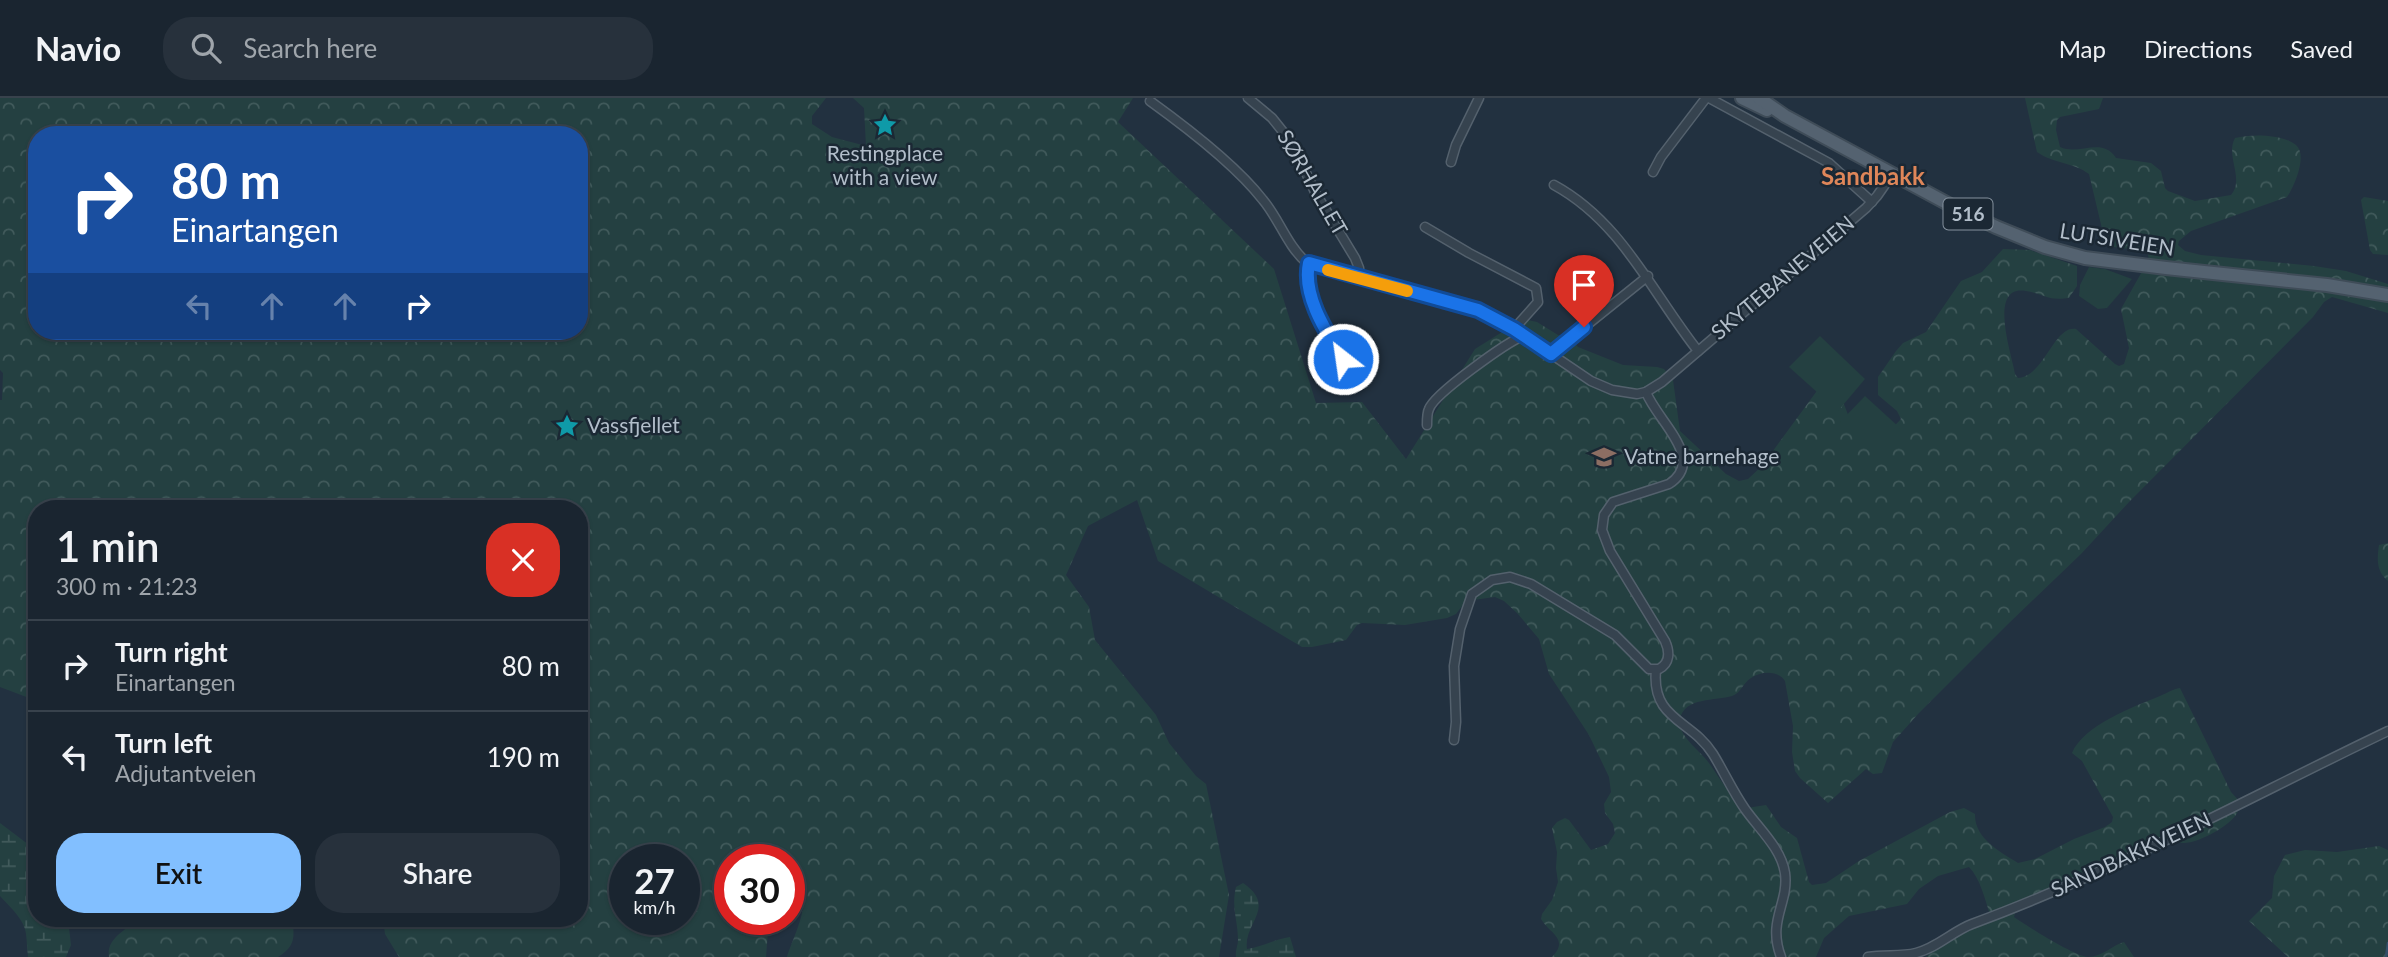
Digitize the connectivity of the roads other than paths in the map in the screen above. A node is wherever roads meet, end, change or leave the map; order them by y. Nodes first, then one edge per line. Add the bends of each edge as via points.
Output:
1 (1248, 98) edge
2 (1479, 98) edge
3 (1707, 98) edge
4 (1742, 98) edge
5 (1759, 98) edge
6 (1150, 101) dead end
7 (1785, 116) junction
8 (1451, 162) dead end
9 (1653, 172) dead end
10 (1893, 173) junction
11 (1554, 185) dead end
12 (1872, 202) junction
13 (1425, 227) dead end
14 (1309, 263) junction
15 (1648, 276) junction
16 (1360, 278) junction
17 (2388, 295) edge
18 (1514, 329) junction
19 (1523, 336) junction
20 (1698, 351) junction
21 (1551, 354) junction
22 (1351, 374) dead end
23 (1646, 392) junction
24 (1427, 425) dead end
25 (1656, 670) junction
26 (2388, 731) edge
27 (1454, 740) dead end
28 (1781, 957) edge
29 (1868, 957) edge

1 - 16 street, SØRHALLET via 1272,118 1297,150 1315,192 1355,258
2 - 8 street
3 - 9 street
3 - 12 street via 1819,156
4 - 7 main road, LUTSIVEIEN / 516
5 - 7 main road, LUTSIVEIEN / 516
6 - 14 street via 1255,190
7 - 10 main road, LUTSIVEIEN / 516
10 - 12 street, SKYTEBANEVEIEN
10 - 17 main road, LUTSIVEIEN / 516 via 1996,227 2065,253
11 - 15 street, SKYTEBANEVEIEN via 1592,211
12 - 20 street, SKYTEBANEVEIEN
13 - 18 street via 1536,288 1538,302
14 - 16 street
14 - 22 street via 1315,306
15 - 20 street, SKYTEBANEVEIEN
15 - 21 street
16 - 18 street via 1478,310
18 - 19 street
19 - 21 street
19 - 24 street via 1440,396 1429,407
20 - 23 street, SKYTEBANEVEIEN
21 - 23 street via 1604,388 1625,394
23 - 25 street via 1682,449 1684,468 1664,487 1613,502 1604,515 1602,530 1609,551 1667,646 1668,660
25 - 27 street via 1642,664 1615,635 1531,584 1510,577 1492,580 1472,594 1460,629 1454,666
25 - 28 street via 1660,703 1705,743 1780,859 1785,883 1775,935
26 - 29 street, SANDBAKKVEIEN via 2197,827 1965,927 1941,943 1917,953

